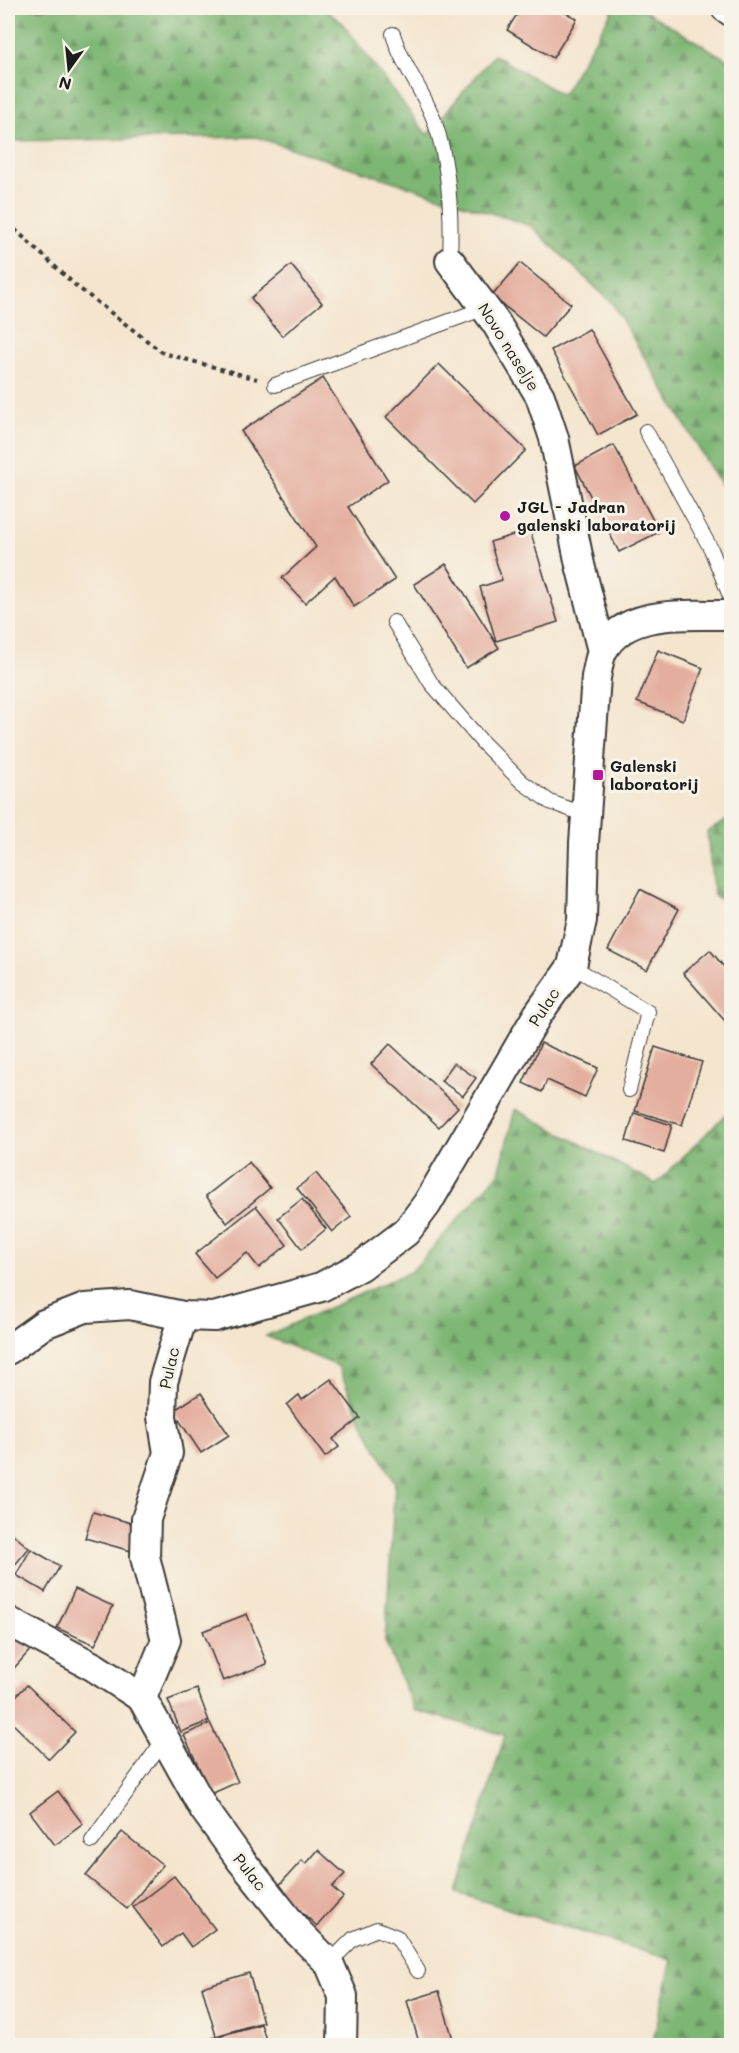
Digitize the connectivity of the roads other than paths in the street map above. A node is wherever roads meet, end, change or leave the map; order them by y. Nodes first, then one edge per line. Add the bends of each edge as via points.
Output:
1 (726, 8) edge
2 (732, 12) edge
3 (393, 34) dead end
4 (450, 261) joint
5 (485, 308) junction
6 (275, 385) road end
7 (646, 431) dead end
8 (732, 601) edge
9 (732, 615) edge
10 (394, 622) dead end
11 (602, 651) junction
12 (586, 815) junction
13 (572, 966) junction
14 (630, 1090) dead end
15 (183, 1316) junction
16 (8, 1350) edge
17 (8, 1621) edge
18 (142, 1698) junction
19 (165, 1738) junction
20 (92, 1841) dead end
21 (329, 1963) junction
22 (418, 1971) dead end
23 (342, 2046) edge

1 - 2 street
3 - 4 lane via 398,52 435,123 449,197
4 - 5 street, Novo naselje
5 - 6 lane
5 - 11 street, Novo naselje via 540,396 554,438
7 - 8 lane via 711,549
9 - 11 street via 655,617 618,631
10 - 12 lane via 431,683 482,742 522,782 550,802
11 - 12 street, Pulac via 596,677
12 - 13 street, Pulac via 582,920
13 - 14 lane via 648,1012
13 - 15 street, Pulac via 538,1014 427,1204 406,1232 361,1266 321,1287 214,1317
15 - 16 street, Pulac via 130,1305 85,1308 44,1324
15 - 18 street, Pulac via 163,1382 162,1417 168,1453 146,1519 145,1557 166,1640
17 - 18 street, Pulac
18 - 19 street, Pulac
19 - 20 lane
19 - 21 street, Pulac via 204,1809 240,1859 298,1932
21 - 22 lane via 353,1939 377,1929 397,1937
21 - 23 street, Pulac via 343,1996

